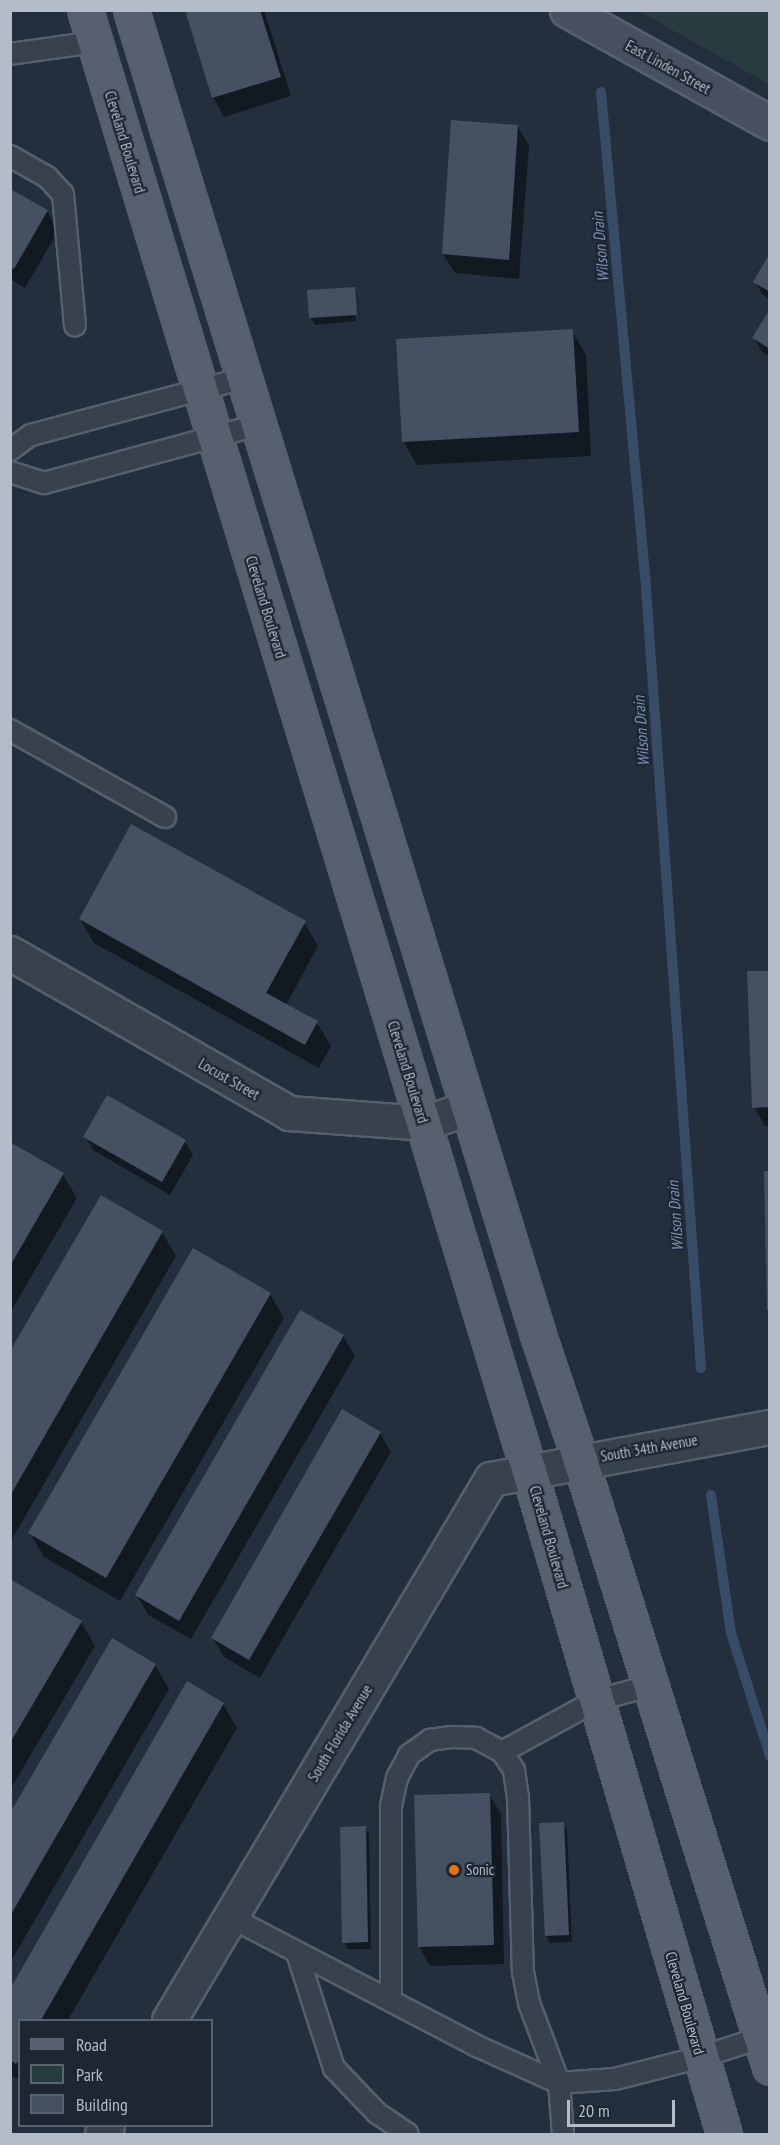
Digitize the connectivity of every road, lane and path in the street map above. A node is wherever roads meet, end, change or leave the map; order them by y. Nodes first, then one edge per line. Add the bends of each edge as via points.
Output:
1 (86, 10) edge
2 (131, 10) edge
3 (567, 10) edge
4 (95, 42) junction
5 (10, 54) edge
6 (770, 123) edge
7 (10, 156) edge
8 (75, 325) dead end
9 (244, 378) junction
10 (201, 389) junction
11 (258, 425) junction
12 (215, 437) junction
13 (10, 450) edge
14 (10, 472) edge
15 (10, 730) edge
16 (165, 817) dead end
17 (10, 954) edge
18 (468, 1108) junction
19 (424, 1123) junction
20 (770, 1427) edge
21 (580, 1460) junction
22 (530, 1471) junction
23 (650, 1686) junction
24 (597, 1700) junction
25 (502, 1752) junction
26 (230, 1917) junction
27 (297, 1953) junction
28 (391, 2001) junction
29 (170, 2019) edge
30 (765, 2053) edge
31 (701, 2057) junction
32 (559, 2083) junction
33 (408, 2134) edge
34 (562, 2134) edge
35 (724, 2134) edge

1 - 4 main road, Cleveland Boulevard
2 - 9 main road
3 - 6 main road, East Linden Street
4 - 5 lane
4 - 10 main road, Cleveland Boulevard
7 - 8 lane via 47,177 63,194
9 - 10 lane
9 - 11 main road
10 - 12 main road, Cleveland Boulevard
10 - 13 lane via 31,435
11 - 12 lane
11 - 18 main road
12 - 14 lane via 44,483
12 - 19 main road, Cleveland Boulevard
15 - 16 lane
17 - 19 street, Locust Street via 289,1113
18 - 19 street, Locust Street
18 - 21 main road
19 - 22 main road, Cleveland Boulevard
20 - 21 street, South 34th Avenue
21 - 22 street, South 34th Avenue
21 - 23 main road
22 - 24 main road, Cleveland Boulevard
22 - 26 street, South Florida Avenue via 491,1479
23 - 24 lane
23 - 30 main road
24 - 25 lane
24 - 31 main road, Cleveland Boulevard
25 - 28 lane via 476,1738 430,1740 409,1755 397,1778 391,1806
25 - 32 lane via 514,1770 518,1797 523,1972 529,2003
26 - 27 lane
26 - 29 street, South Florida Avenue
27 - 28 lane
27 - 33 lane via 334,2068 377,2113
28 - 32 lane
30 - 31 lane
31 - 32 lane via 615,2079
31 - 35 main road, Cleveland Boulevard
32 - 34 lane

